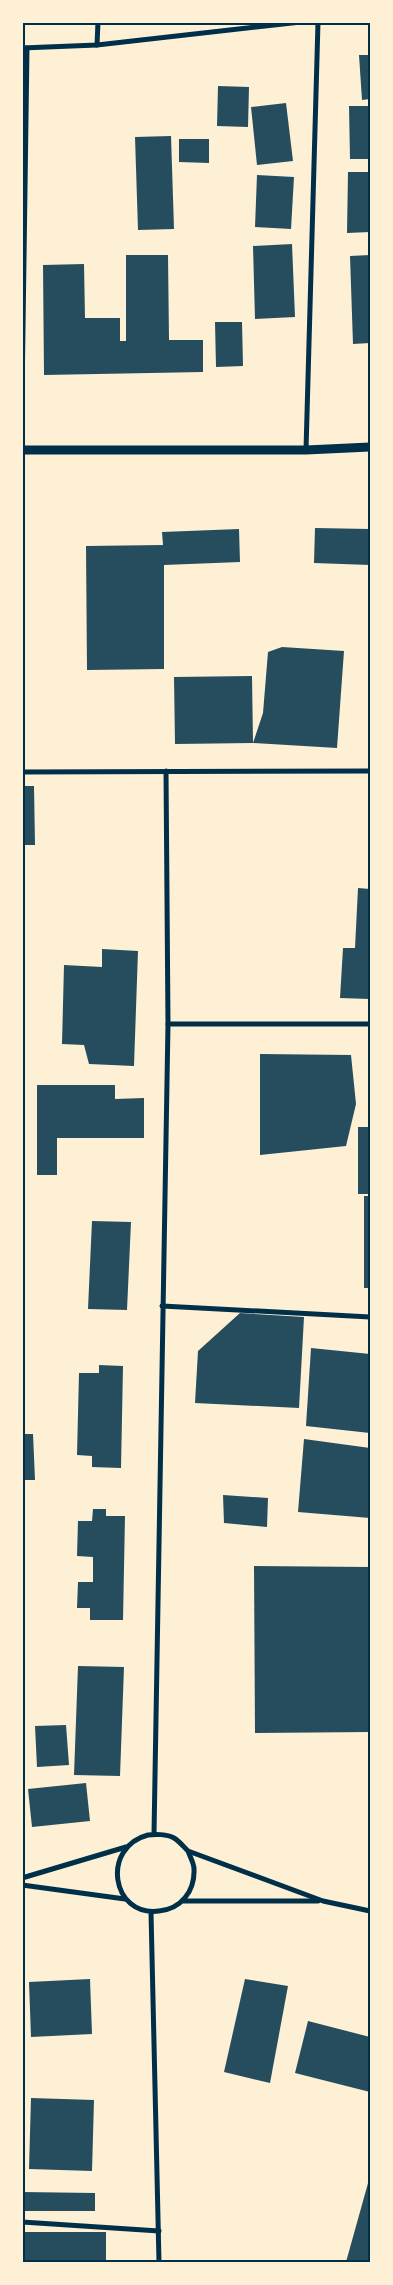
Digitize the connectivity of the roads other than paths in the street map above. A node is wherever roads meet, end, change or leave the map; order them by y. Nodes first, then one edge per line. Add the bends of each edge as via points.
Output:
1 (98, 22) edge
2 (301, 22) edge
3 (318, 22) edge
4 (97, 45) junction
5 (25, 48) edge
6 (22, 398) edge
7 (370, 447) edge
8 (22, 450) edge
9 (306, 450) junction
10 (166, 770) junction
11 (22, 772) edge
12 (370, 772) edge
13 (168, 1024) junction
14 (370, 1024) edge
15 (162, 1306) junction
16 (370, 1317) edge
17 (154, 1834) junction
18 (126, 1847) junction
19 (188, 1851) junction
20 (22, 1878) edge
21 (22, 1885) edge
22 (125, 1899) junction
23 (183, 1901) junction
24 (323, 1901) junction
25 (370, 1910) edge
26 (151, 1912) junction
27 (22, 2222) edge
28 (159, 2231) junction
29 (159, 2262) edge

1 - 4 street
2 - 4 street
3 - 9 street
4 - 5 street
5 - 6 street
7 - 9 street
8 - 9 street
10 - 11 street
10 - 12 street
10 - 13 street
13 - 14 street
13 - 15 street
15 - 16 street
15 - 17 street
17 - 18 street via 138,1838
17 - 19 street via 173,1838
18 - 20 street
18 - 22 street via 117,1864 117,1882
19 - 23 street via 194,1868 193,1886
19 - 24 street
21 - 22 street
22 - 26 street via 137,1908
23 - 24 street
23 - 26 street via 168,1910
24 - 25 street
26 - 28 street
27 - 28 street
28 - 29 street

